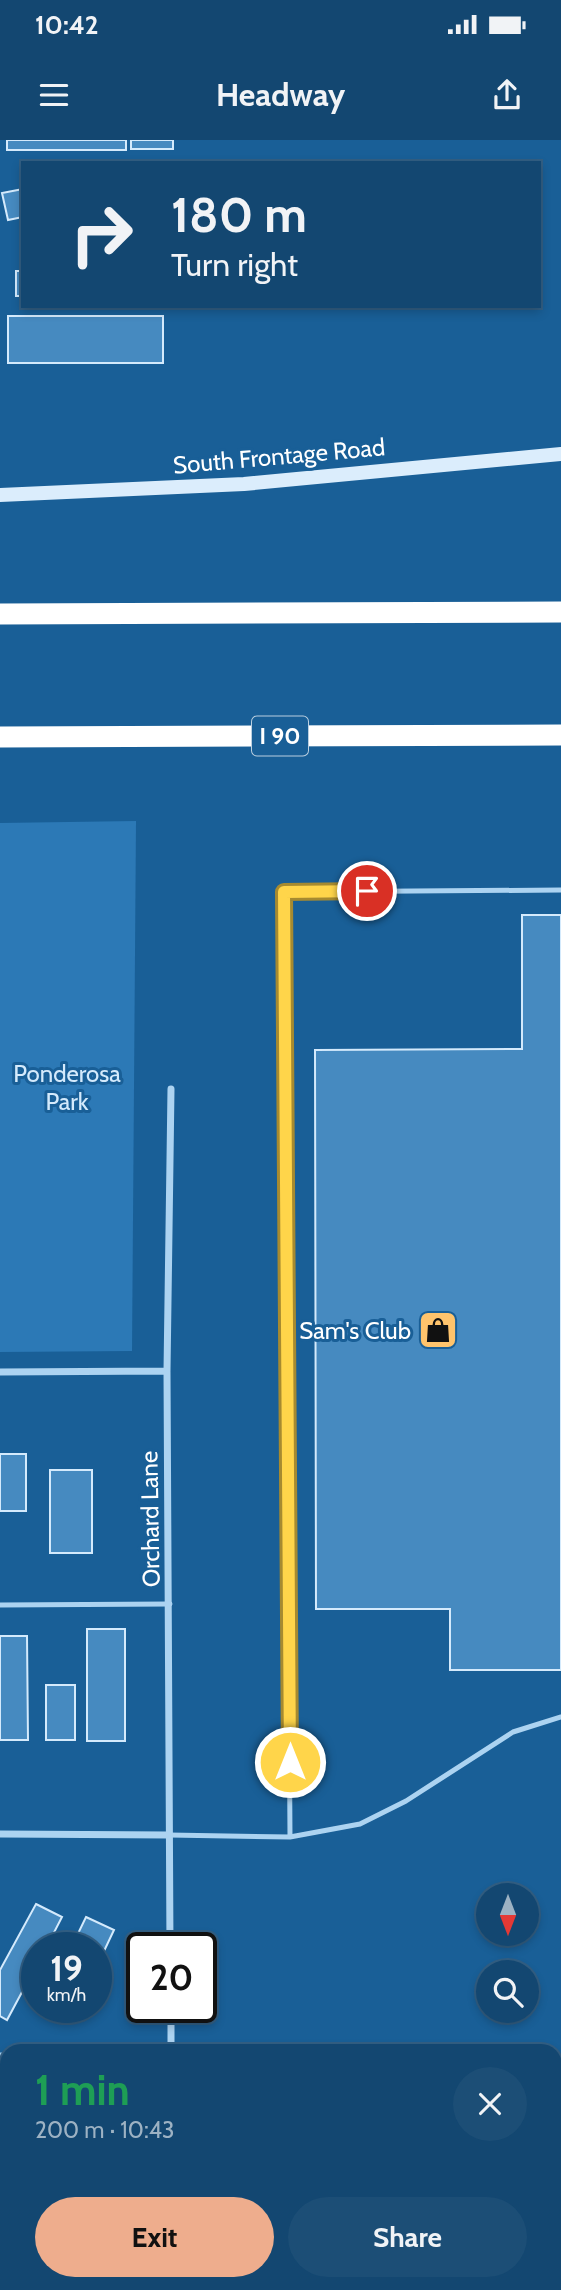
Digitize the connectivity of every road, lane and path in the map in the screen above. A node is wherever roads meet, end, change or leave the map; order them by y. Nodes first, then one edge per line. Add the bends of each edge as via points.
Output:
1 (561, 454) edge
2 (0, 495) edge
3 (561, 612) edge
4 (0, 614) edge
5 (561, 735) edge
6 (0, 737) edge
7 (561, 890) edge
8 (171, 1089) dead end
9 (167, 1371) junction
10 (0, 1372) edge
11 (170, 1604) junction
12 (0, 1605) edge
13 (561, 1717) edge
14 (0, 1834) edge
15 (169, 1835) junction
16 (290, 1837) junction
17 (170, 1932) edge
18 (171, 2023) edge
19 (171, 2044) edge

1 - 2 main road, South Frontage Road via 244,484
3 - 4 highway
5 - 6 highway, I 90
7 - 16 lane via 284,892
8 - 9 street, Orchard Lane
9 - 10 street
9 - 11 street, Orchard Lane
11 - 12 lane
11 - 15 street, Orchard Lane
13 - 16 lane via 513,1732 406,1801 360,1824
14 - 15 street
15 - 16 lane
15 - 17 street, Orchard Lane
18 - 19 street

